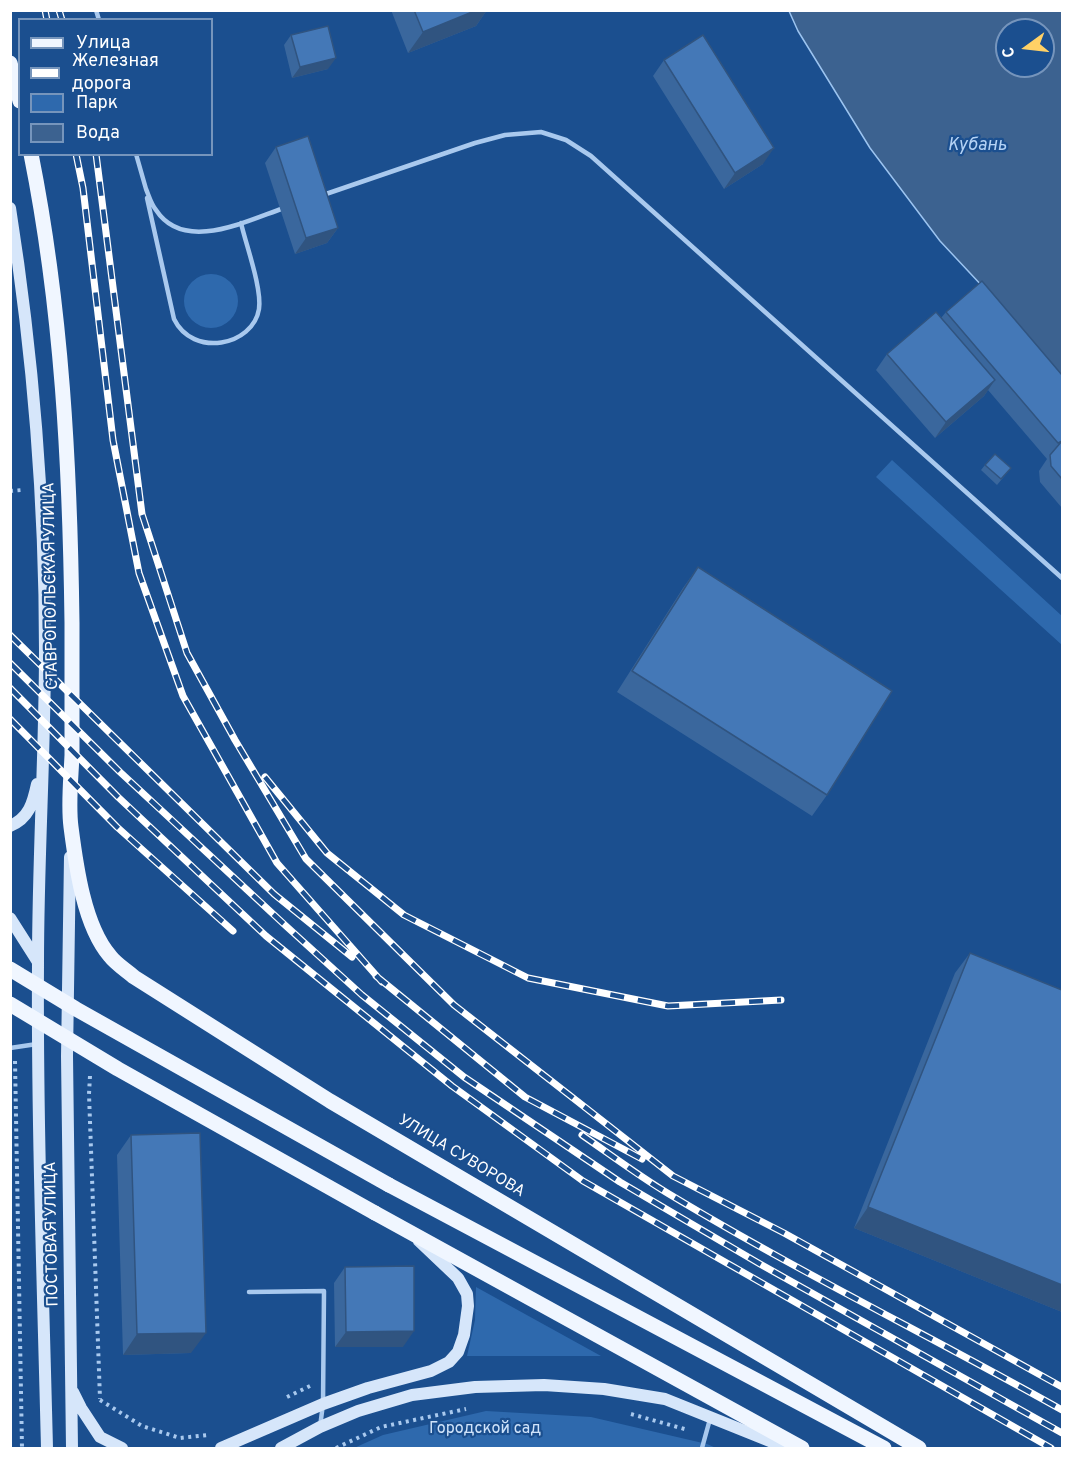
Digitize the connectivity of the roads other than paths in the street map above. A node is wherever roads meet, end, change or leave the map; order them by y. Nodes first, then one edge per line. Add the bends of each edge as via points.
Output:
1 (10, 63) edge
2 (18, 93) edge
3 (31, 156) edge
4 (137, 156) edge
5 (146, 189) junction
6 (316, 197) edge
7 (295, 204) edge
8 (10, 208) edge
9 (241, 223) junction
10 (1062, 578) edge
11 (43, 757) junction
12 (10, 826) edge
13 (71, 826) junction
14 (10, 918) edge
15 (38, 962) junction
16 (10, 969) edge
17 (10, 1004) edge
18 (68, 1020) joint
19 (37, 1044) junction
20 (10, 1048) edge
21 (38, 1099) joint
22 (410, 1232) junction
23 (249, 1292) dead end
24 (71, 1387) junction
25 (322, 1404) junction
26 (710, 1418) junction
27 (320, 1427) junction
28 (47, 1449) edge
29 (72, 1449) edge
30 (122, 1449) edge
31 (221, 1449) edge
32 (281, 1449) edge
33 (702, 1449) edge
34 (787, 1449) edge
35 (802, 1449) edge
36 (884, 1449) edge
37 (919, 1449) edge

1 - 2 main road
3 - 13 main road, СТАВРОПОЛЬСКАЯ УЛИЦА via 61,361 66,435 73,688
4 - 5 lane
5 - 9 lane via 156,211 186,232 204,233
5 - 9 lane via 174,320 187,337 200,343 232,339 256,321 258,288
6 - 10 lane via 505,135 541,132 566,140 591,156
7 - 9 lane
8 - 11 main road, СТАВРОПОЛЬСКАЯ УЛИЦА via 38,439 45,650
11 - 12 main road, СТАВРОПОЛЬСКАЯ УЛИЦА via 27,814
11 - 15 main road, СТАВРОПОЛЬСКАЯ УЛИЦА
13 - 18 main road, СТАВРОПОЛЬСКАЯ УЛИЦА
13 - 37 main road, УЛИЦА СУВОРОВА via 96,935 110,957 134,977 330,1101
14 - 15 main road
15 - 19 main road, СТАВРОПОЛЬСКАЯ УЛИЦА
16 - 36 main road, bridge via 389,1185
17 - 22 main road, bridge
18 - 24 main road, ПОСТОВАЯ УЛИЦА
19 - 20 lane
19 - 21 main road, СТАВРОПОЛЬСКАЯ УЛИЦА
21 - 28 main road, ПОСТОВАЯ УЛИЦА
22 - 25 main road via 458,1278 467,1294 464,1335 458,1352 431,1371
22 - 35 main road
23 - 25 lane via 324,1291
24 - 29 main road, ПОСТОВАЯ УЛИЦА
24 - 30 main road via 100,1437
25 - 27 lane
25 - 31 main road
26 - 27 main road via 665,1399 544,1385 475,1387 412,1395
26 - 33 lane
26 - 34 main road
27 - 32 main road

